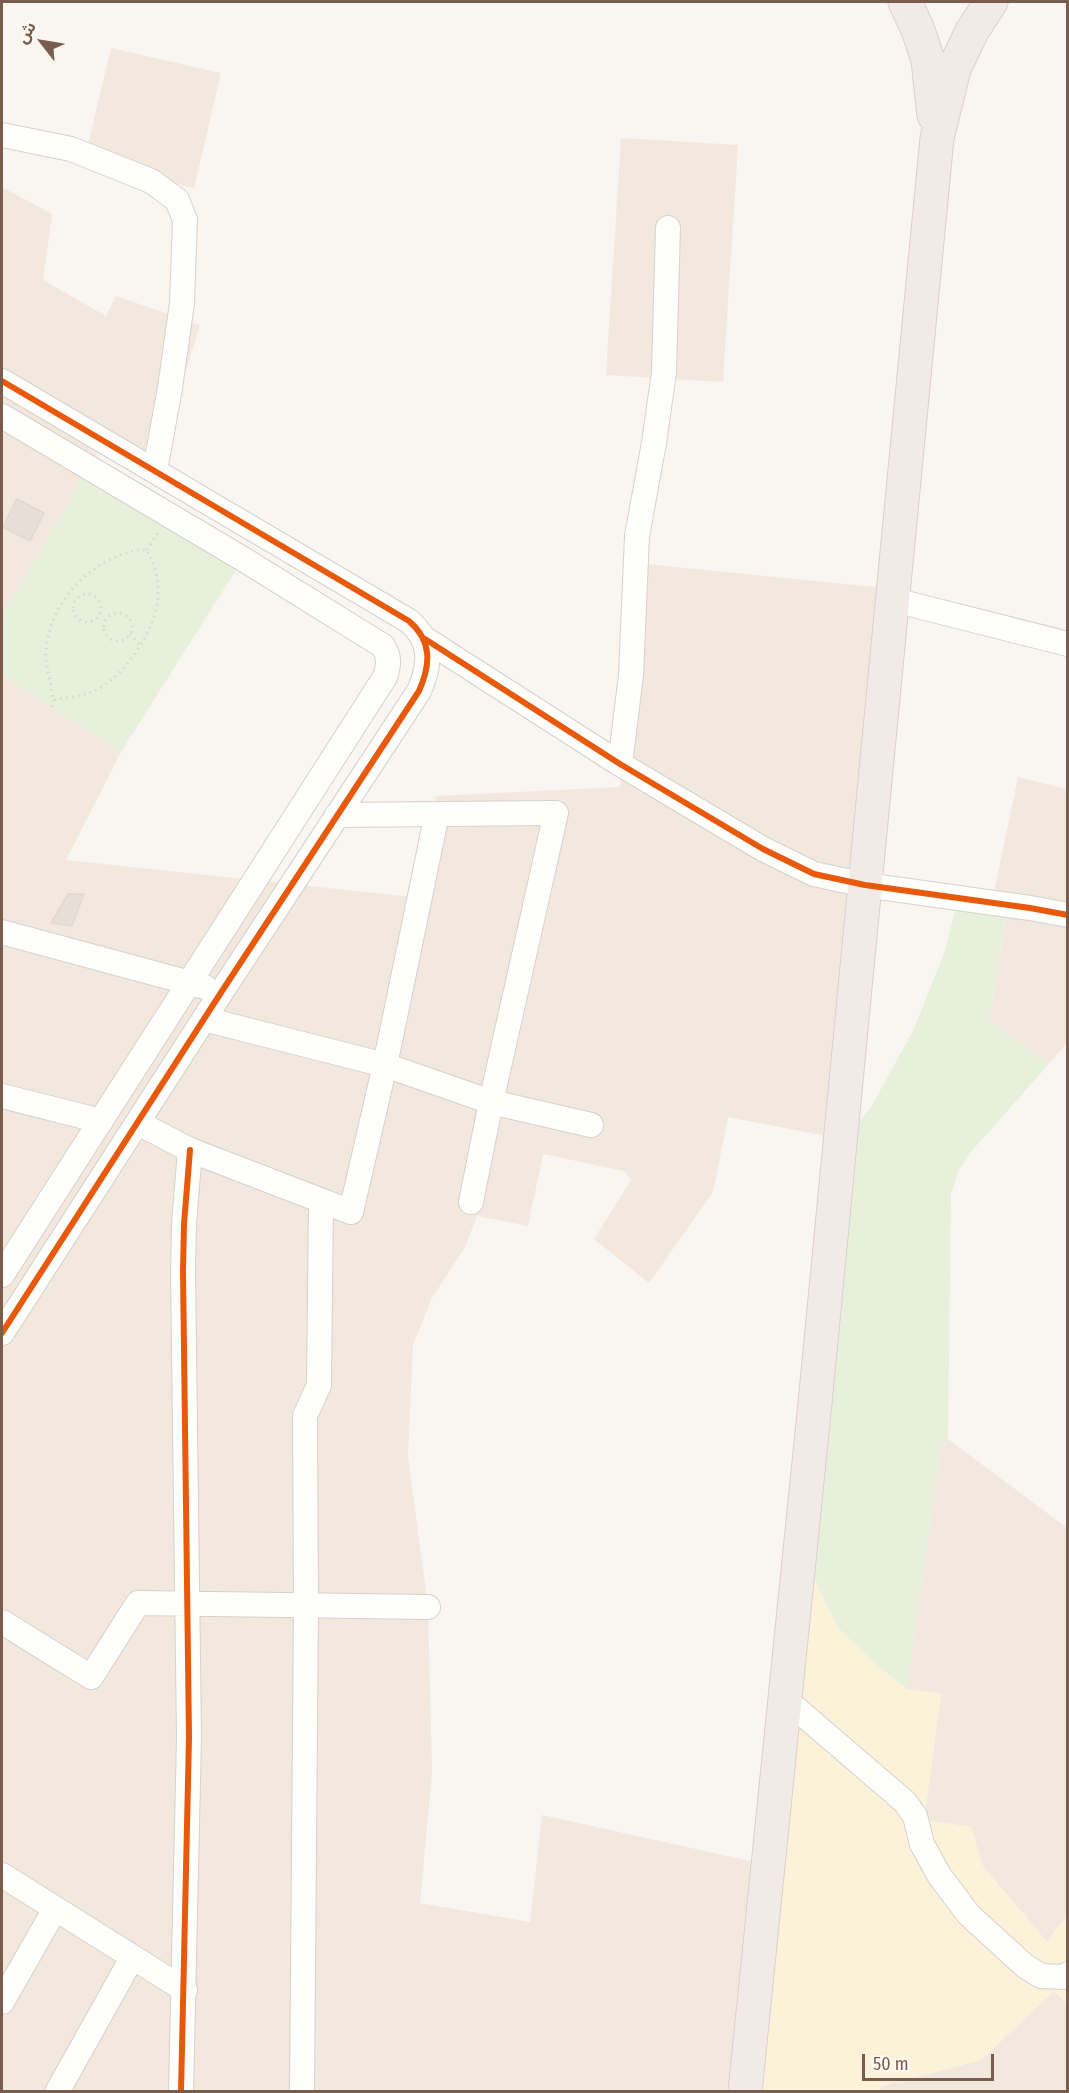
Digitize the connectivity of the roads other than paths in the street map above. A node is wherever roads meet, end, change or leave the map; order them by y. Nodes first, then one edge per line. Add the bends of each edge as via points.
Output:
1 (905, 2) edge
2 (991, 2) edge
3 (2, 135) edge
4 (937, 138) junction
5 (668, 228) dead end
6 (2, 381) edge
7 (2, 416) edge
8 (155, 470) junction
9 (894, 600) junction
10 (425, 639) junction
11 (1068, 644) edge
12 (620, 764) junction
13 (437, 814) junction
14 (337, 815) junction
15 (865, 885) junction
16 (1068, 915) edge
17 (2, 932) edge
18 (190, 983) junction
19 (222, 991) junction
20 (204, 1019) junction
21 (385, 1065) junction
22 (2, 1096) edge
23 (491, 1102) junction
24 (101, 1121) junction
25 (138, 1123) junction
26 (591, 1125) dead end
27 (190, 1150) junction
28 (321, 1200) junction
29 (471, 1202) dead end
30 (2, 1275) edge
31 (2, 1333) edge
32 (188, 1604) junction
33 (306, 1606) junction
34 (428, 1607) dead end
35 (2, 1622) edge
36 (785, 1699) junction
37 (2, 1875) edge
38 (55, 1909) junction
39 (132, 1958) junction
40 (1068, 1974) edge
41 (185, 1990) junction
42 (2, 2002) edge
43 (57, 2091) edge
44 (181, 2091) edge
45 (302, 2091) edge
46 (745, 2091) edge

1 - 4 highway via 928,60
2 - 4 highway via 954,69
3 - 8 street via 71,149 151,181 177,200 185,220 182,303
4 - 9 highway
5 - 12 street via 664,372 637,536 631,675
6 - 8 street
7 - 18 street via 243,559 383,646 387,653 385,677
8 - 10 street via 409,621
9 - 11 street
9 - 15 highway
10 - 12 street
10 - 14 street via 427,664 418,691
12 - 15 street via 763,849 814,874
13 - 14 street
13 - 21 street
13 - 23 street via 556,813
14 - 19 street
15 - 16 street
15 - 36 highway
17 - 18 street
18 - 19 street
18 - 24 street
19 - 20 street
20 - 21 street
20 - 25 street
21 - 23 street
21 - 28 street via 351,1212
22 - 24 street
23 - 26 street
23 - 29 street
24 - 30 street
25 - 27 street
25 - 31 street
27 - 28 street
27 - 32 street via 183,1271
28 - 33 street via 319,1385 305,1416
32 - 33 street
32 - 35 street via 138,1603 91,1677
32 - 41 street
33 - 34 street
33 - 45 street
36 - 40 street via 904,1802 915,1816 922,1844 939,1875 969,1915 1041,1976
36 - 46 highway
37 - 38 street
38 - 39 street
38 - 42 street
39 - 41 street
39 - 43 street
41 - 44 street

